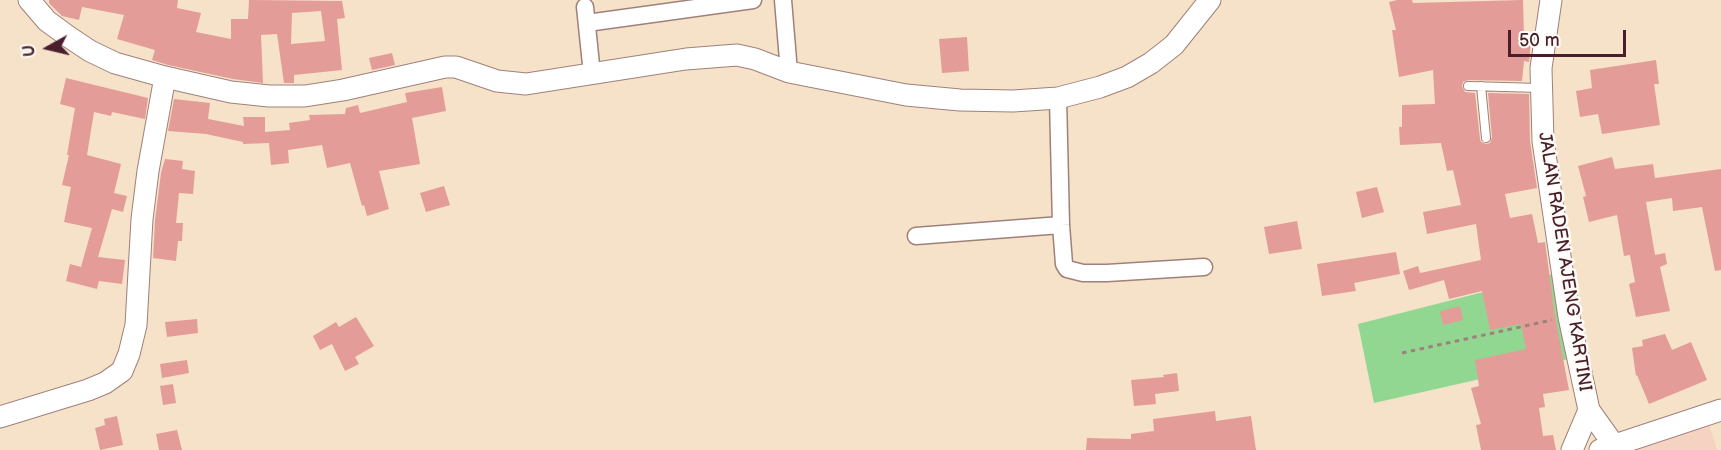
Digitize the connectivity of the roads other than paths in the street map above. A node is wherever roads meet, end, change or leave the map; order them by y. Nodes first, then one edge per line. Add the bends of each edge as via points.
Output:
1 (29, 0) edge
2 (753, 0) edge
3 (783, 0) edge
4 (1210, 0) edge
5 (1551, 0) edge
6 (789, 72) junction
7 (592, 74) junction
8 (165, 77) junction
9 (1468, 86) dead end
10 (1481, 86) junction
11 (1540, 88) junction
12 (1058, 98) junction
13 (1486, 138) dead end
14 (1061, 225) junction
15 (916, 236) dead end
16 (1204, 267) dead end
17 (1589, 410) junction
18 (1721, 410) edge
19 (0, 417) edge
20 (1607, 447) edge
21 (1572, 450) edge

1 - 8 street via 47,21 90,51 115,63
2 - 7 street via 586,15
3 - 6 street
4 - 12 street via 1174,45 1151,63 1118,81
5 - 11 street, JALAN RADEN AJENG KARTINI
6 - 7 street via 737,55
6 - 12 street via 906,95 960,100
7 - 8 street via 526,84 497,81 445,67 305,96 231,92
8 - 19 street via 142,219 136,326 122,371 88,390
9 - 10 lane
10 - 11 lane
10 - 13 lane
11 - 17 street, JALAN RADEN AJENG KARTINI via 1543,141 1569,317
12 - 14 street
14 - 15 street
14 - 16 street via 1064,264 1073,272
17 - 20 street, JALAN RADEN AJENG KARTINI
17 - 21 street
18 - 20 street

